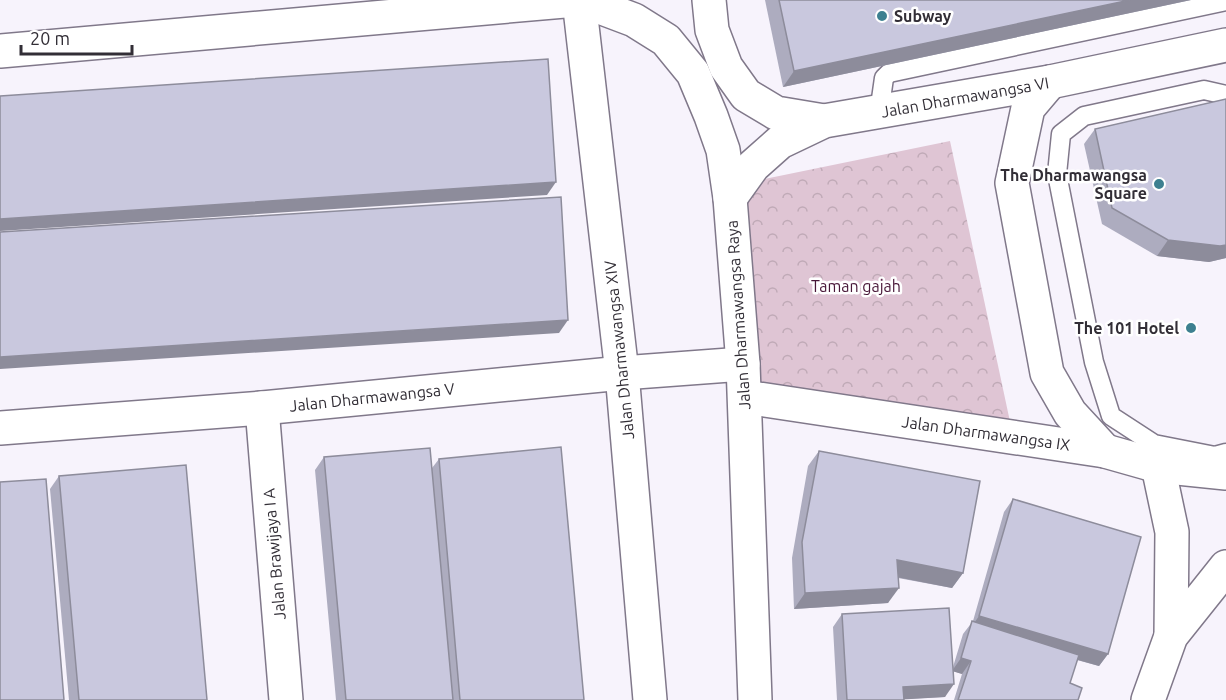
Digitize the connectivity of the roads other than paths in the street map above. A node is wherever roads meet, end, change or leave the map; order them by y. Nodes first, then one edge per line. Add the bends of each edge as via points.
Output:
1 (709, 0) edge
2 (1226, 1) edge
3 (571, 2) edge
4 (0, 51) edge
5 (1219, 52) edge
6 (1050, 82) junction
7 (1226, 95) edge
8 (879, 113) junction
9 (824, 121) junction
10 (730, 198) junction
11 (743, 364) junction
12 (622, 373) junction
13 (745, 397) junction
14 (262, 408) junction
15 (0, 428) edge
16 (1105, 451) junction
17 (1226, 453) edge
18 (1158, 466) junction
19 (1226, 473) edge
20 (1226, 567) edge
21 (1171, 636) junction
22 (286, 700) edge
23 (650, 700) edge
24 (755, 700) edge
25 (1148, 700) edge

1 - 9 street via 712,30 726,67 746,95 776,113
2 - 8 lane via 889,73 884,78
3 - 4 street
3 - 10 street, Jalan Dharmawangsa Raya via 634,20 666,40 693,73 723,150
3 - 12 street, Jalan Dharmawangsa XIV
5 - 6 street, Jalan Dharmawangsa VI
6 - 8 street, Jalan Dharmawangsa VI
6 - 16 street via 1028,108 1012,183 1047,373 1070,413
7 - 17 lane via 1204,90 1084,116 1061,134 1057,174 1094,362 1111,416 1154,444 1215,456
8 - 9 street, Jalan Dharmawangsa VI
9 - 10 street, Jalan Dharmawangsa VI via 780,142 753,166
10 - 11 street, Jalan Dharmawangsa Raya
11 - 12 street, Jalan Dharmawangsa V
11 - 13 street, Jalan Dharmawangsa Raya
12 - 14 street, Jalan Dharmawangsa V
12 - 23 street, Jalan Dharmawangsa XIV
13 - 16 street, Jalan Dharmawangsa IX
13 - 24 street, Jalan Dharmawangsa Raya
14 - 15 street, Jalan Dharmawangsa V
14 - 22 street, Jalan Brawijaya I A
16 - 18 street, Jalan Dharmawangsa IX
18 - 19 street, Jalan Dharmawangsa IX
18 - 21 street via 1172,532
20 - 21 street
21 - 25 street

